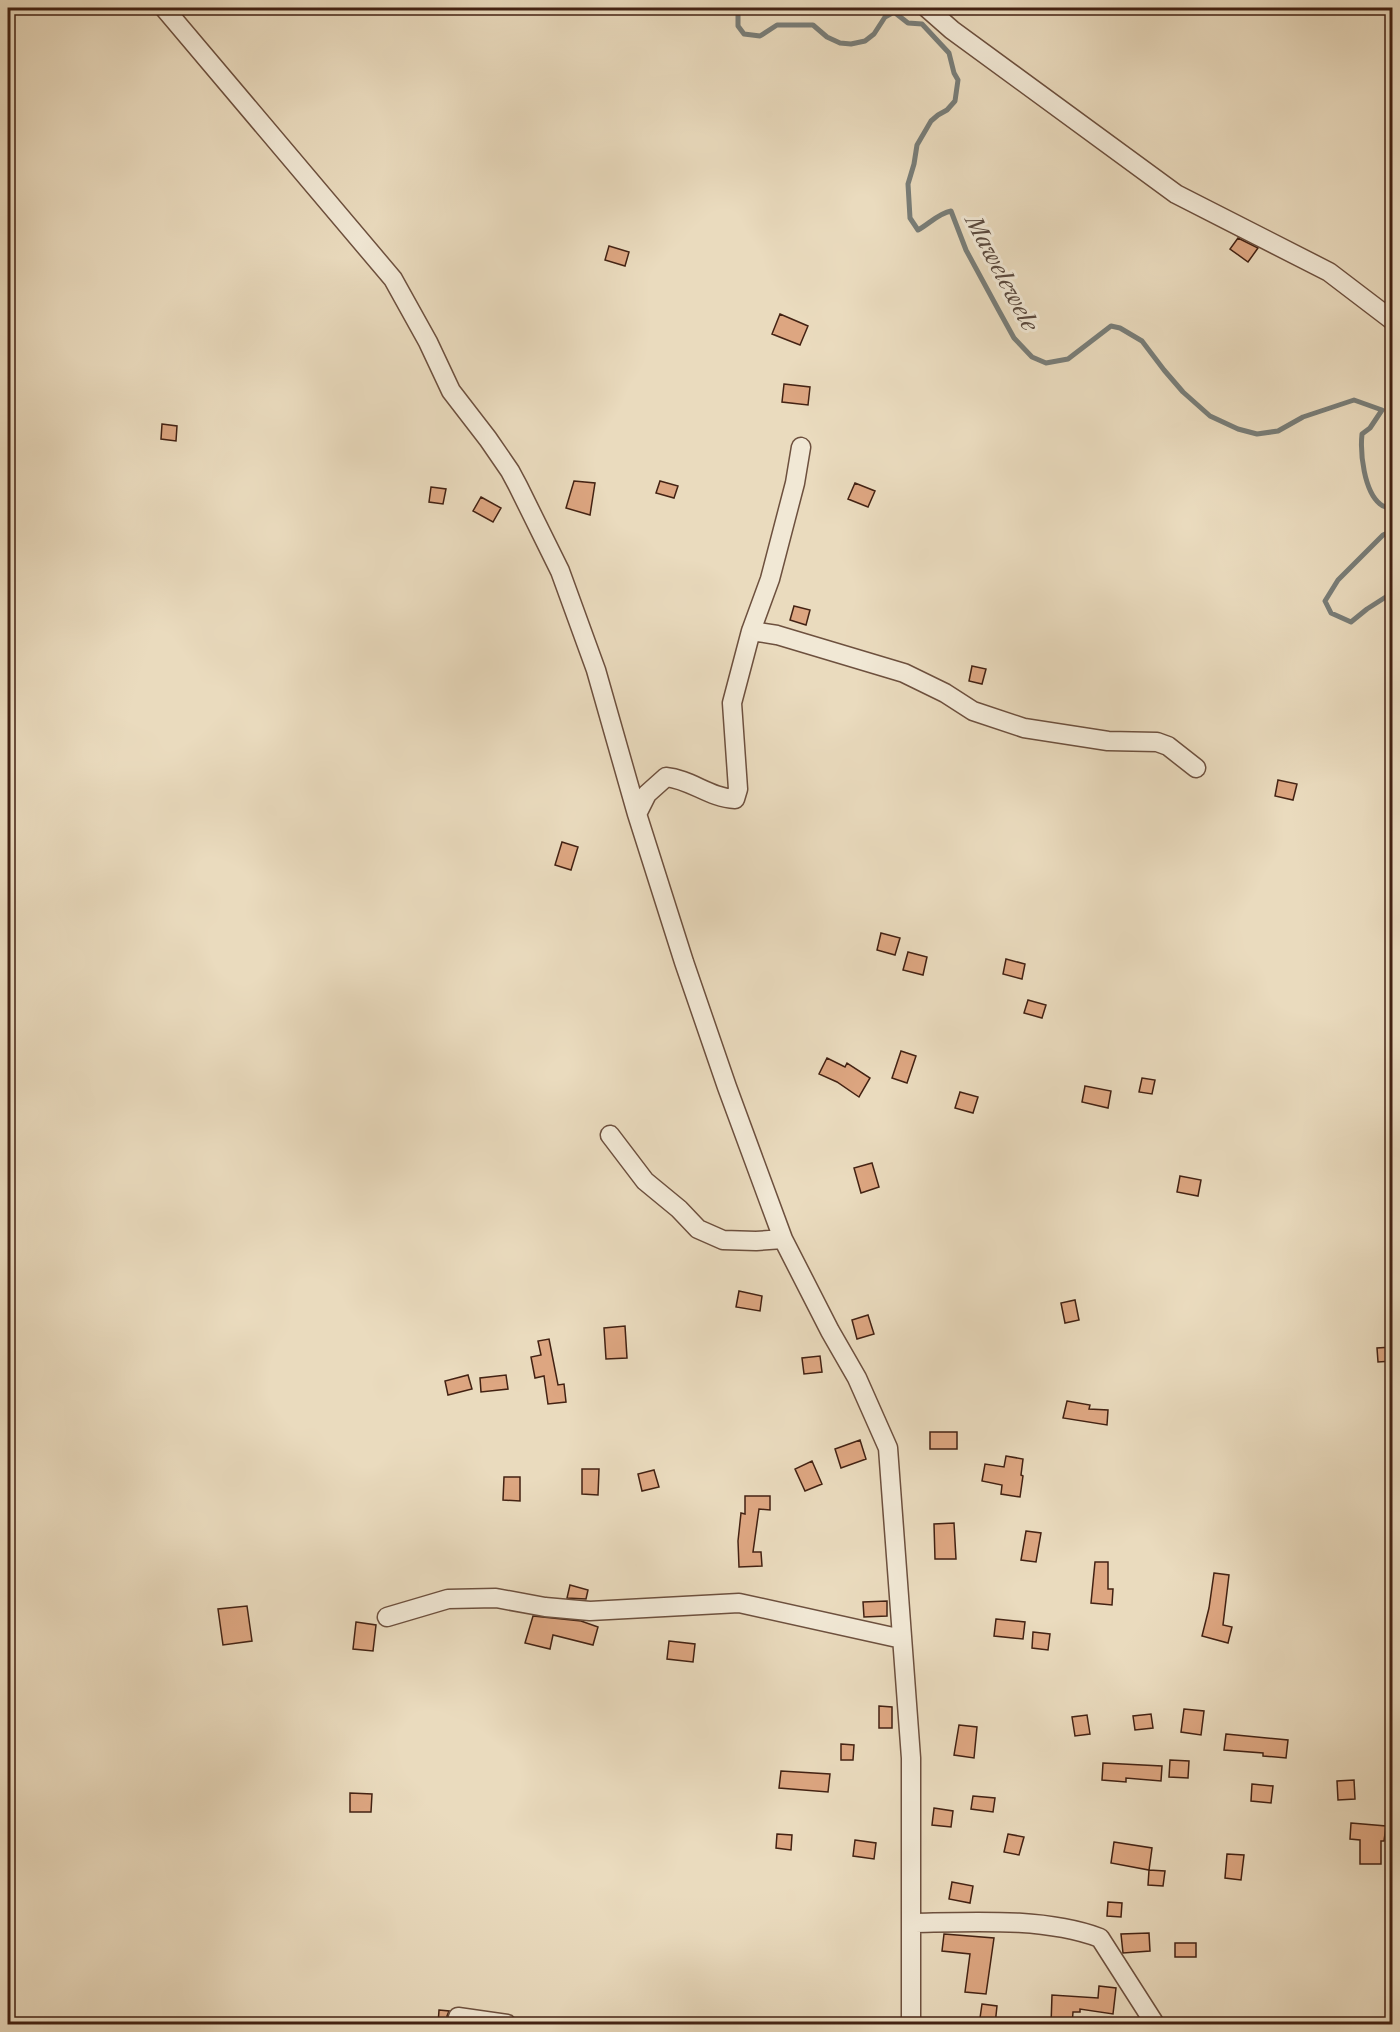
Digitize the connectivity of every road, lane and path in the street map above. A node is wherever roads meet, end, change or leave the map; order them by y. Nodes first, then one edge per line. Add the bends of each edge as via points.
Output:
1 (164, 8) edge
2 (927, 8) edge
3 (1392, 320) edge
4 (801, 447) dead end
5 (752, 631) junction
6 (1196, 768) dead end
7 (637, 814) junction
8 (610, 1135) dead end
9 (783, 1239) junction
10 (387, 1617) dead end
11 (902, 1639) junction
12 (911, 1923) junction
13 (458, 2017) dead end
14 (507, 2025) edge
15 (911, 2025) edge
16 (1155, 2025) edge

1 - 7 street via 393,279 451,391 510,471 564,582 596,670
2 - 3 street via 1176,194 1329,272
4 - 5 street via 770,579
5 - 6 street via 904,673 973,711 1024,728 1108,741 1157,742
5 - 7 street via 732,703 738,789 735,799 666,777 647,794
7 - 9 street via 724,1077
8 - 9 street via 645,1181 699,1229 723,1240
9 - 11 street via 888,1448
10 - 11 street via 448,1599 496,1598 590,1611 739,1604
11 - 12 street via 911,1758
12 - 15 street
12 - 16 street via 1064,1927 1100,1938
13 - 14 street

